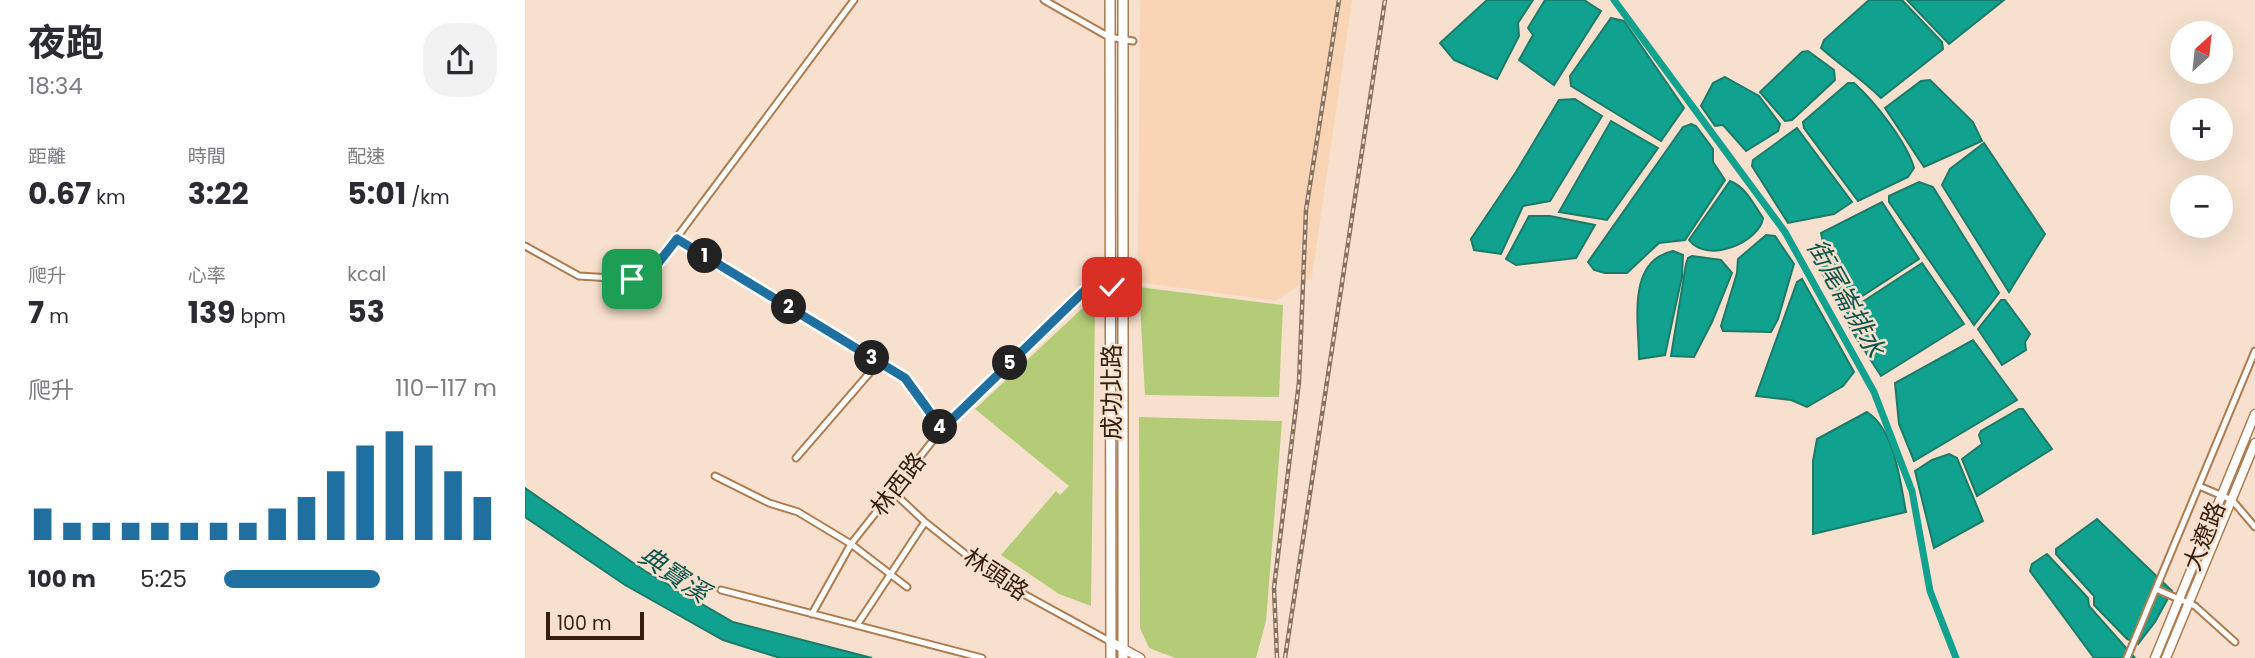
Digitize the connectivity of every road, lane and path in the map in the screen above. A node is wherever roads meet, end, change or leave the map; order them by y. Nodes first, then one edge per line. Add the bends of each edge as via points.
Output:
1 (854, 0) edge
2 (1044, 0) edge
3 (1110, 0) edge
4 (1122, 0) edge
5 (1109, 37) junction
6 (1128, 40) junction
7 (677, 239) junction
8 (525, 246) edge
9 (1111, 265) junction
10 (1128, 265) junction
11 (2255, 351) edge
12 (879, 362) junction
13 (2246, 372) junction
14 (2255, 376) edge
15 (2255, 414) edge
16 (942, 429) junction
17 (2255, 443) edge
18 (796, 458) dead end
19 (715, 476) dead end
20 (2199, 486) junction
21 (892, 491) junction
22 (2221, 495) junction
23 (2232, 500) junction
24 (925, 522) junction
25 (2255, 527) edge
26 (851, 544) junction
27 (891, 576) junction
28 (907, 587) dead end
29 (2156, 589) junction
30 (721, 590) dead end
31 (2178, 598) junction
32 (2188, 603) junction
33 (813, 614) junction
34 (857, 625) junction
35 (1111, 642) junction
36 (2235, 642) dead end
37 (1123, 654) edge
38 (982, 658) edge
39 (1111, 658) edge
40 (1140, 658) edge
41 (2127, 658) edge
42 (2155, 658) edge
43 (2166, 658) edge

1 - 7 street
2 - 5 street
3 - 5 main road, 成功北路
4 - 6 main road, 成功北路
5 - 6 street
5 - 9 main road, 成功北路
6 - 10 main road, 成功北路
7 - 8 street via 645,280 579,276
7 - 12 street
9 - 10 street
9 - 16 street, 林西路
9 - 35 main road, 成功北路
10 - 37 main road, 成功北路
11 - 13 street
12 - 16 street via 905,378
12 - 18 street
13 - 14 street
13 - 20 street
15 - 22 street, 大遼路
16 - 21 street, 林西路
17 - 23 street, 大遼路
19 - 26 street via 798,512
20 - 22 street
20 - 29 street
21 - 24 street, 林頭路
21 - 26 street, 林西路
22 - 23 street
22 - 31 street, 大遼路
23 - 25 street
23 - 32 street, 大遼路
24 - 27 street
24 - 35 street, 林頭路 via 998,580
26 - 27 street
26 - 33 street, 林西路
27 - 28 street
27 - 34 street
29 - 31 street
29 - 41 street
30 - 33 street
31 - 32 street
31 - 42 street, 大遼路
32 - 36 street
32 - 43 street, 大遼路
33 - 34 street
34 - 38 street
35 - 37 street
35 - 39 main road, 成功北路
37 - 40 street

